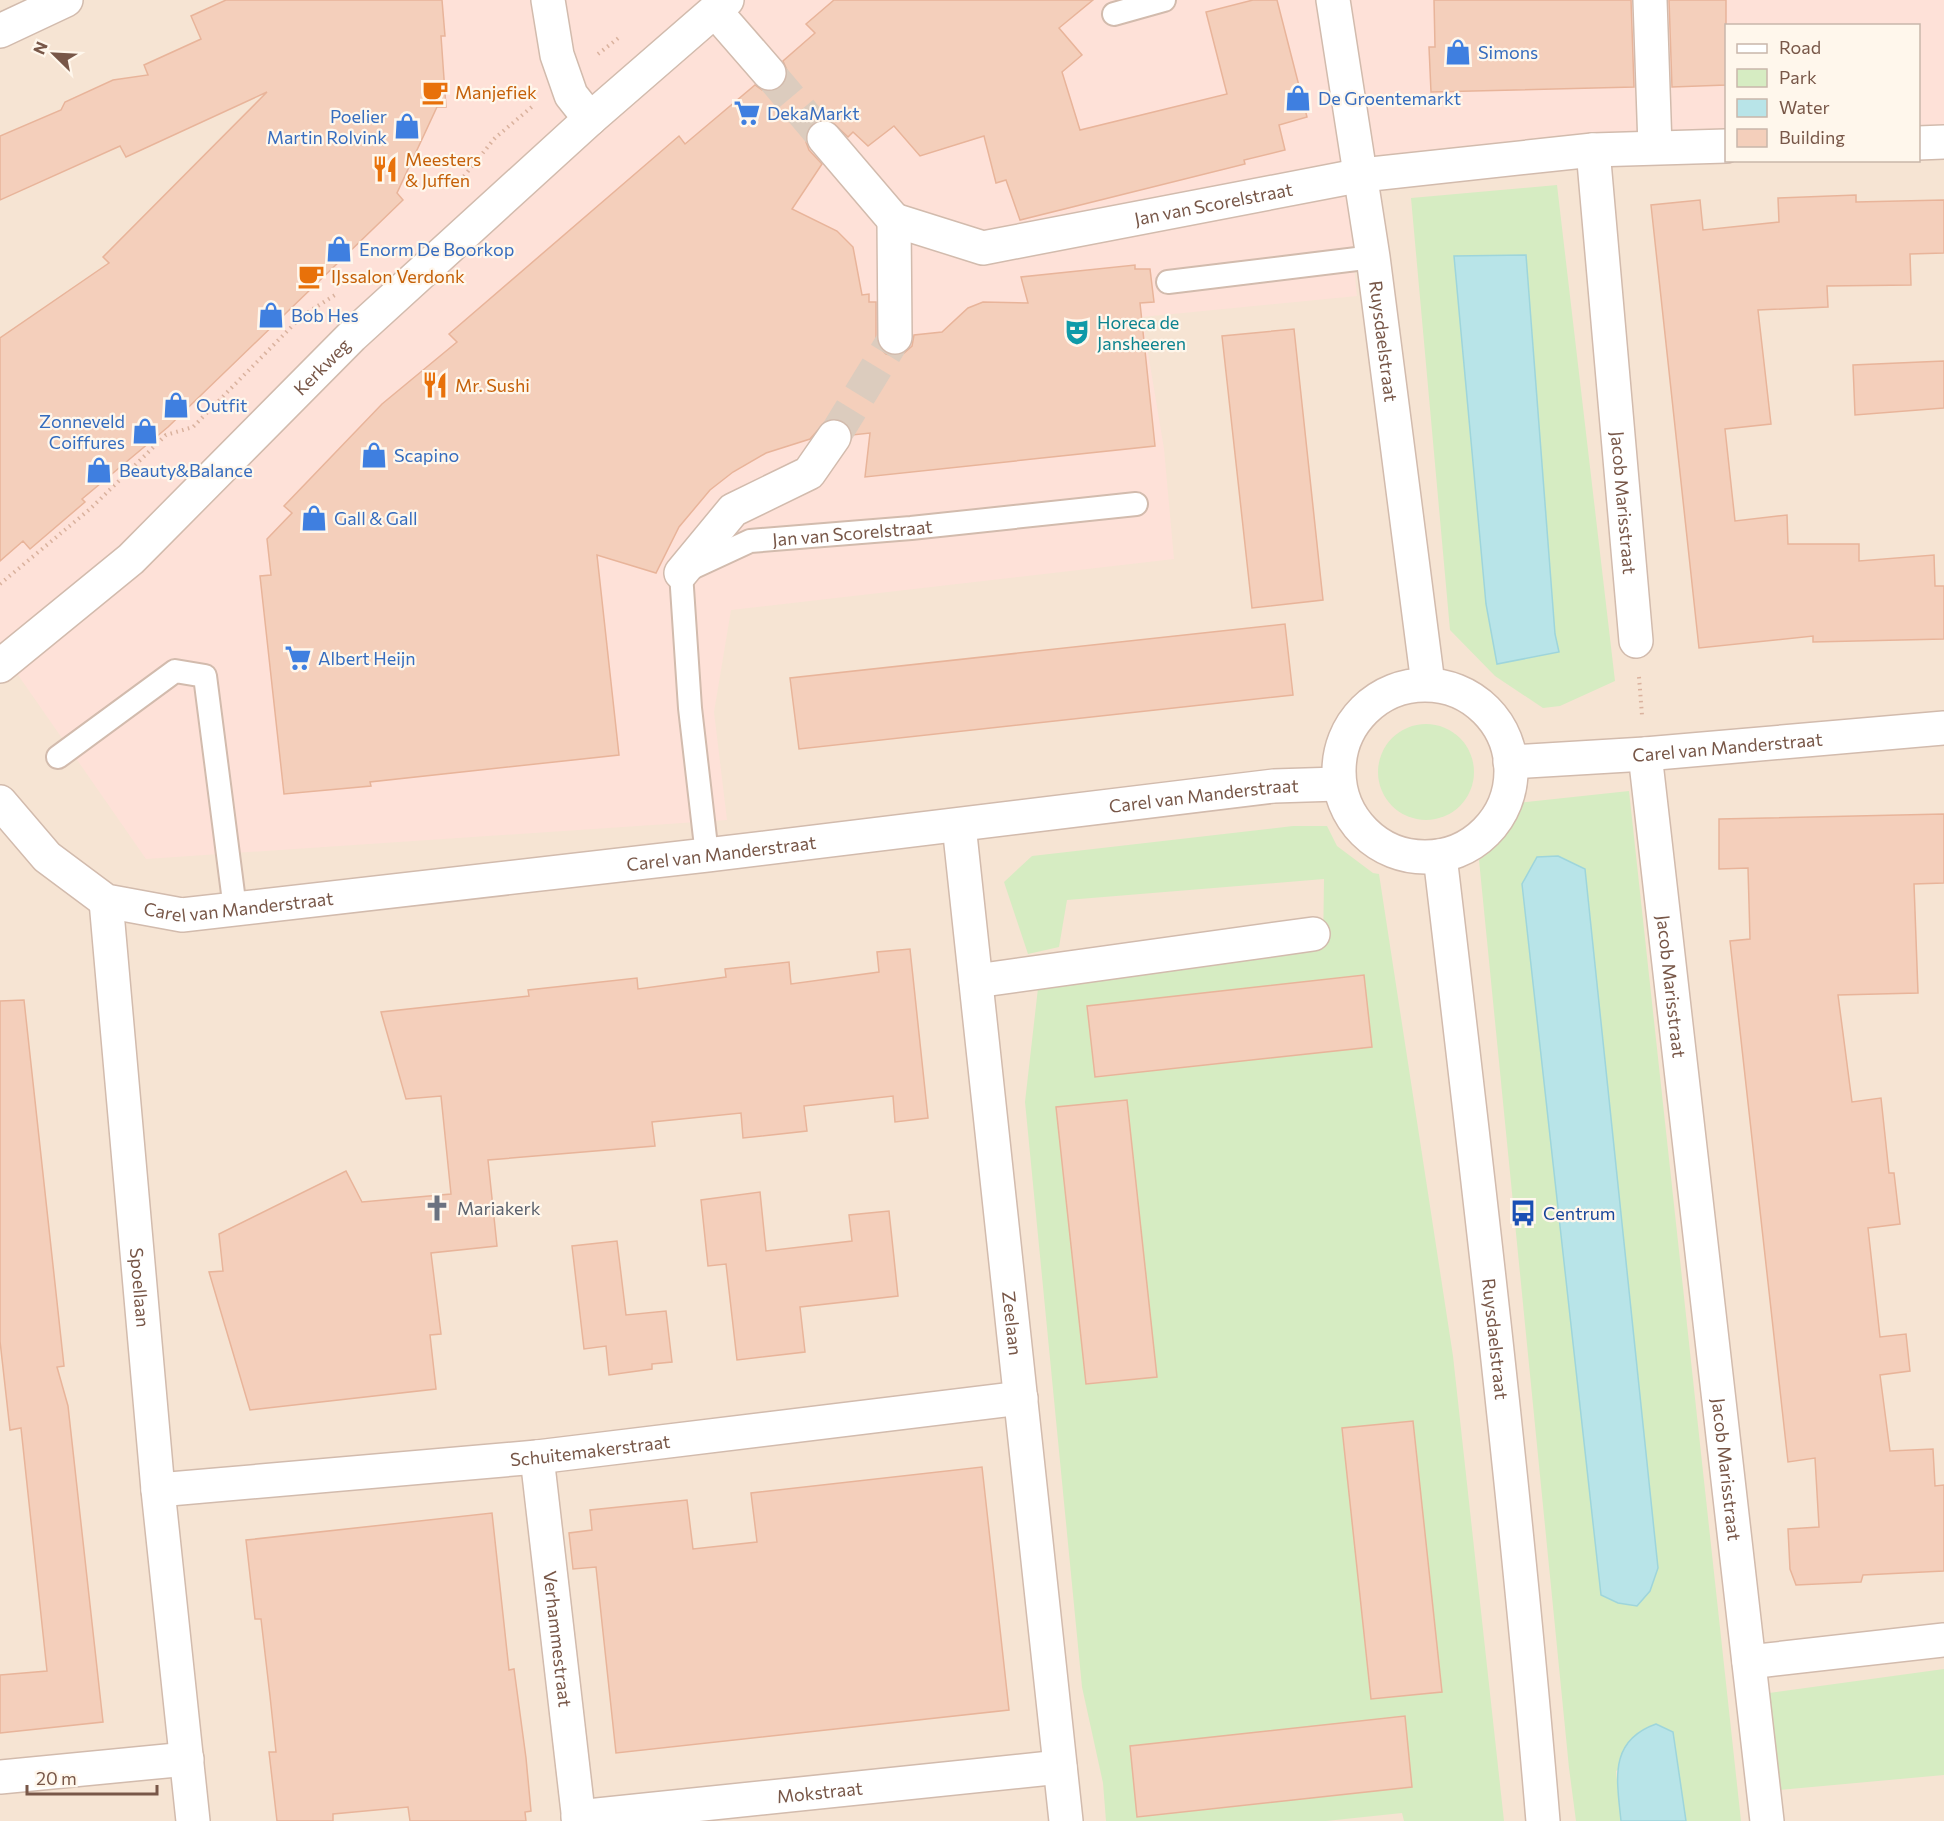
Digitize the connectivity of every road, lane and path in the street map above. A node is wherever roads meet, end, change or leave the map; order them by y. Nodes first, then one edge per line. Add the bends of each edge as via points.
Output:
1 (66, 0) edge
2 (548, 0) edge
3 (1164, 0) edge
4 (1333, 0) edge
5 (1650, 0) edge
6 (721, 5) edge
7 (1114, 14) dead end
8 (0, 31) edge
9 (628, 31) dead end
10 (769, 73) tunnel mouth
11 (565, 78) junction
12 (590, 119) junction
13 (824, 138) tunnel mouth
14 (1944, 142) edge
15 (1920, 143) edge
16 (1725, 146) edge
17 (1655, 147) junction
18 (1593, 150) junction
19 (1362, 175) junction
20 (454, 189) dead end
21 (894, 220) junction
22 (1373, 256) junction
23 (1168, 282) dead end
24 (338, 293) dead end
25 (895, 337) tunnel mouth
26 (834, 437) tunnel mouth
27 (1136, 504) dead end
28 (681, 573) junction
29 (0, 584) edge
30 (1636, 641) joint
31 (0, 666) edge
32 (1428, 684) junction
33 (1944, 728) edge
34 (1645, 754) junction
35 (58, 757) dead end
36 (1510, 762) junction
37 (1338, 784) junction
38 (0, 802) edge
39 (959, 825) junction
40 (707, 855) junction
41 (1440, 856) junction
42 (106, 901) junction
43 (235, 909) junction
44 (1313, 934) dead end
45 (976, 981) junction
46 (1021, 1398) junction
47 (537, 1457) junction
48 (158, 1490) junction
49 (1944, 1640) edge
50 (1749, 1662) junction
51 (187, 1760) junction
52 (1060, 1767) junction
53 (0, 1777) edge
54 (579, 1819) edge
55 (193, 1821) edge
56 (1066, 1821) edge
57 (1543, 1821) edge
58 (1767, 1821) edge

1 - 8 street
2 - 11 street via 557,56
3 - 7 lane
4 - 19 street, Ruysdaelstraat
5 - 17 street
6 - 10 street
6 - 12 street, Kerkweg
9 - 11 path
11 - 12 street via 571,95
11 - 20 path via 495,138
12 - 31 street, Kerkweg via 352,336 131,559
13 - 21 street
14 - 15 street
16 - 17 street, Jan van Scorelstraat
17 - 18 street, Jan van Scorelstraat
18 - 19 street, Jan van Scorelstraat
18 - 30 street, Jacob Marisstraat
19 - 21 street, Jan van Scorelstraat via 983,248
19 - 22 street, Ruysdaelstraat
21 - 25 street
22 - 23 lane
22 - 32 street, Ruysdaelstraat
24 - 29 path via 302,316 193,427 166,435 90,509
26 - 28 street via 808,473 733,510
27 - 28 lane, Jan van Scorelstraat via 750,541
28 - 40 lane via 690,708
30 - 34 path
32 - 36 street via 1452,689 1474,700 1496,724
32 - 37 street via 1391,691 1360,713 1341,746
33 - 34 street, Carel van Manderstraat
34 - 36 street, Carel van Manderstraat
34 - 50 street, Jacob Marisstraat
35 - 43 lane via 175,671 205,676
36 - 41 street via 1510,788 1501,812 1464,848
37 - 39 street, Carel van Manderstraat via 1274,786
37 - 41 street via 1350,817 1374,842 1405,856
38 - 42 street via 47,857
39 - 40 street, Carel van Manderstraat
39 - 45 street, Zeelaan
40 - 43 street, Carel van Manderstraat
41 - 57 street, Ruysdaelstraat via 1523,1576
42 - 43 street, Carel van Manderstraat via 182,915
42 - 48 street, Spoellaan
44 - 45 street
45 - 46 street, Zeelaan
46 - 47 street, Schuitemakerstraat
46 - 52 street, Zeelaan
47 - 48 street, Schuitemakerstraat
47 - 54 street, Verhammestraat
48 - 51 street, Spoellaan
49 - 50 street
50 - 58 street, Jacob Marisstraat
51 - 53 street
51 - 55 street, Spoellaan
52 - 54 street, Mokstraat
52 - 56 street, Zeelaan

